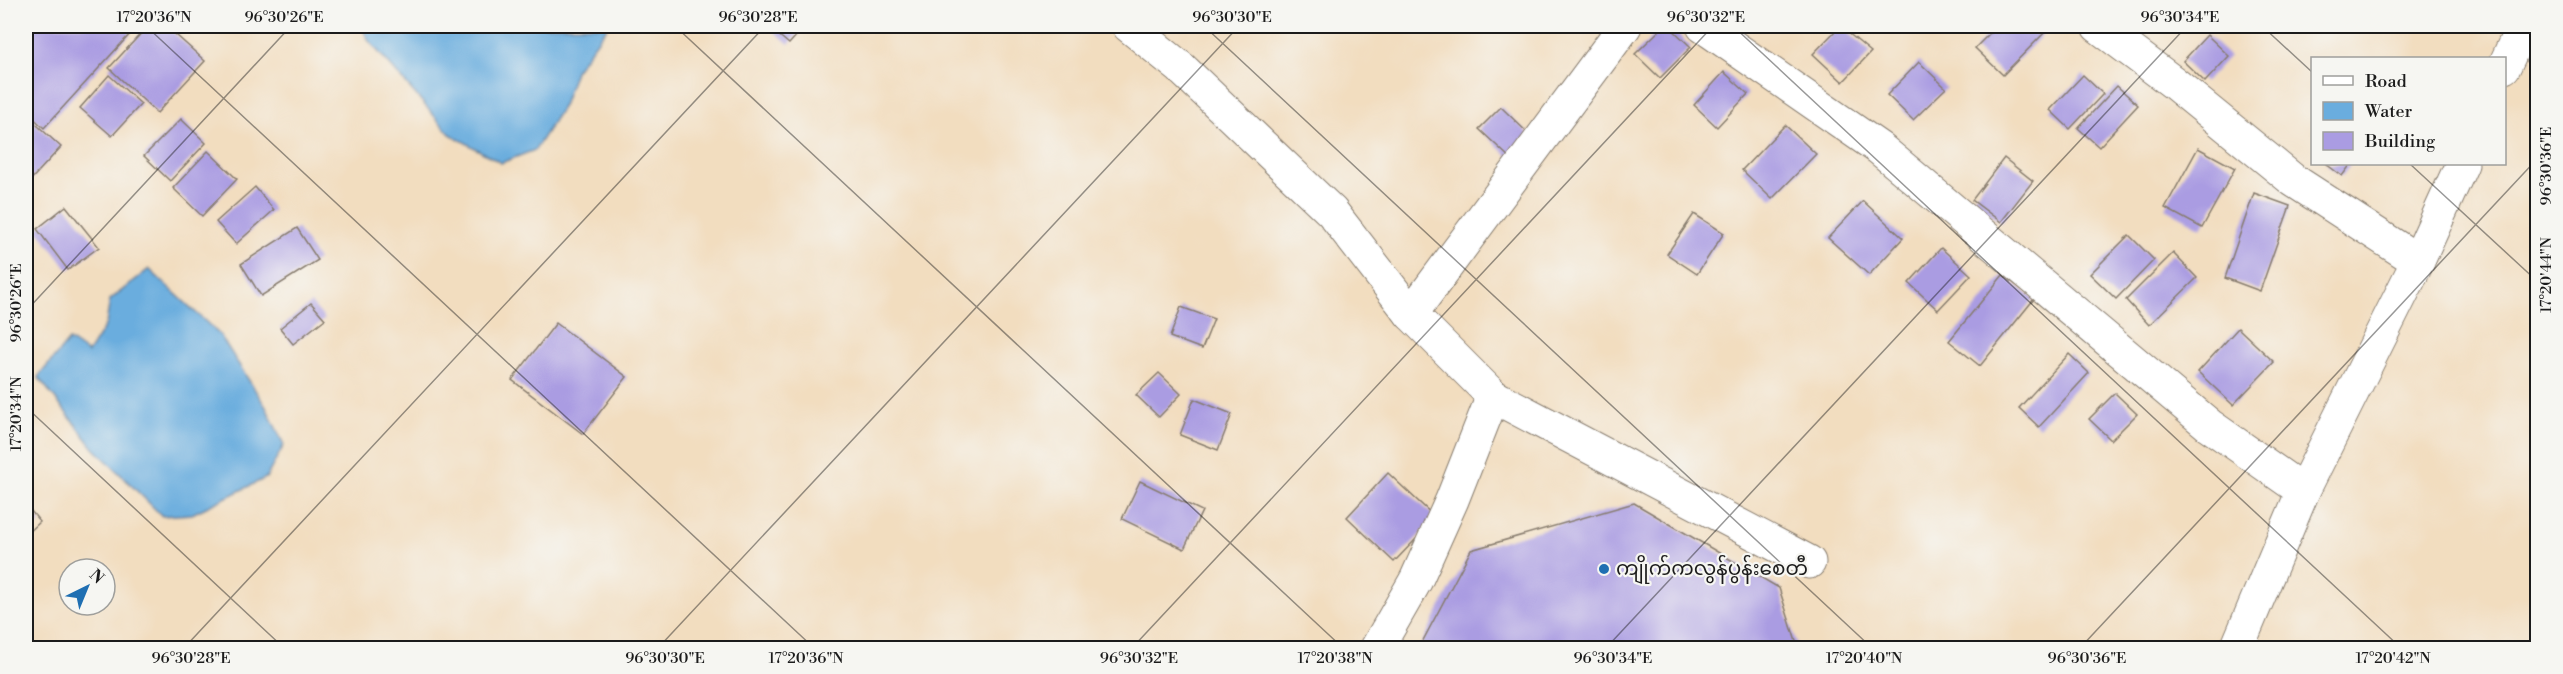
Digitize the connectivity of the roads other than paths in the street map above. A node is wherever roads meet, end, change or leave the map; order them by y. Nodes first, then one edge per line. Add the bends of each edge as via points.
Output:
1 (1129, 26) edge
2 (1625, 26) edge
3 (1703, 26) edge
4 (2098, 26) edge
5 (2523, 26) edge
6 (2506, 65) edge
7 (2462, 165) edge
8 (2418, 261) junction
9 (1412, 314) junction
10 (1493, 396) junction
11 (2303, 491) junction
12 (1809, 562) dead end
13 (1377, 648) edge
14 (2237, 648) edge

1 - 9 street via 1182,68 1332,212
2 - 9 street
3 - 11 street via 1879,148 2209,425
4 - 8 street via 2293,180
5 - 6 street
7 - 8 street
8 - 11 street
9 - 10 street
10 - 12 street
10 - 13 street via 1416,580
11 - 14 street

